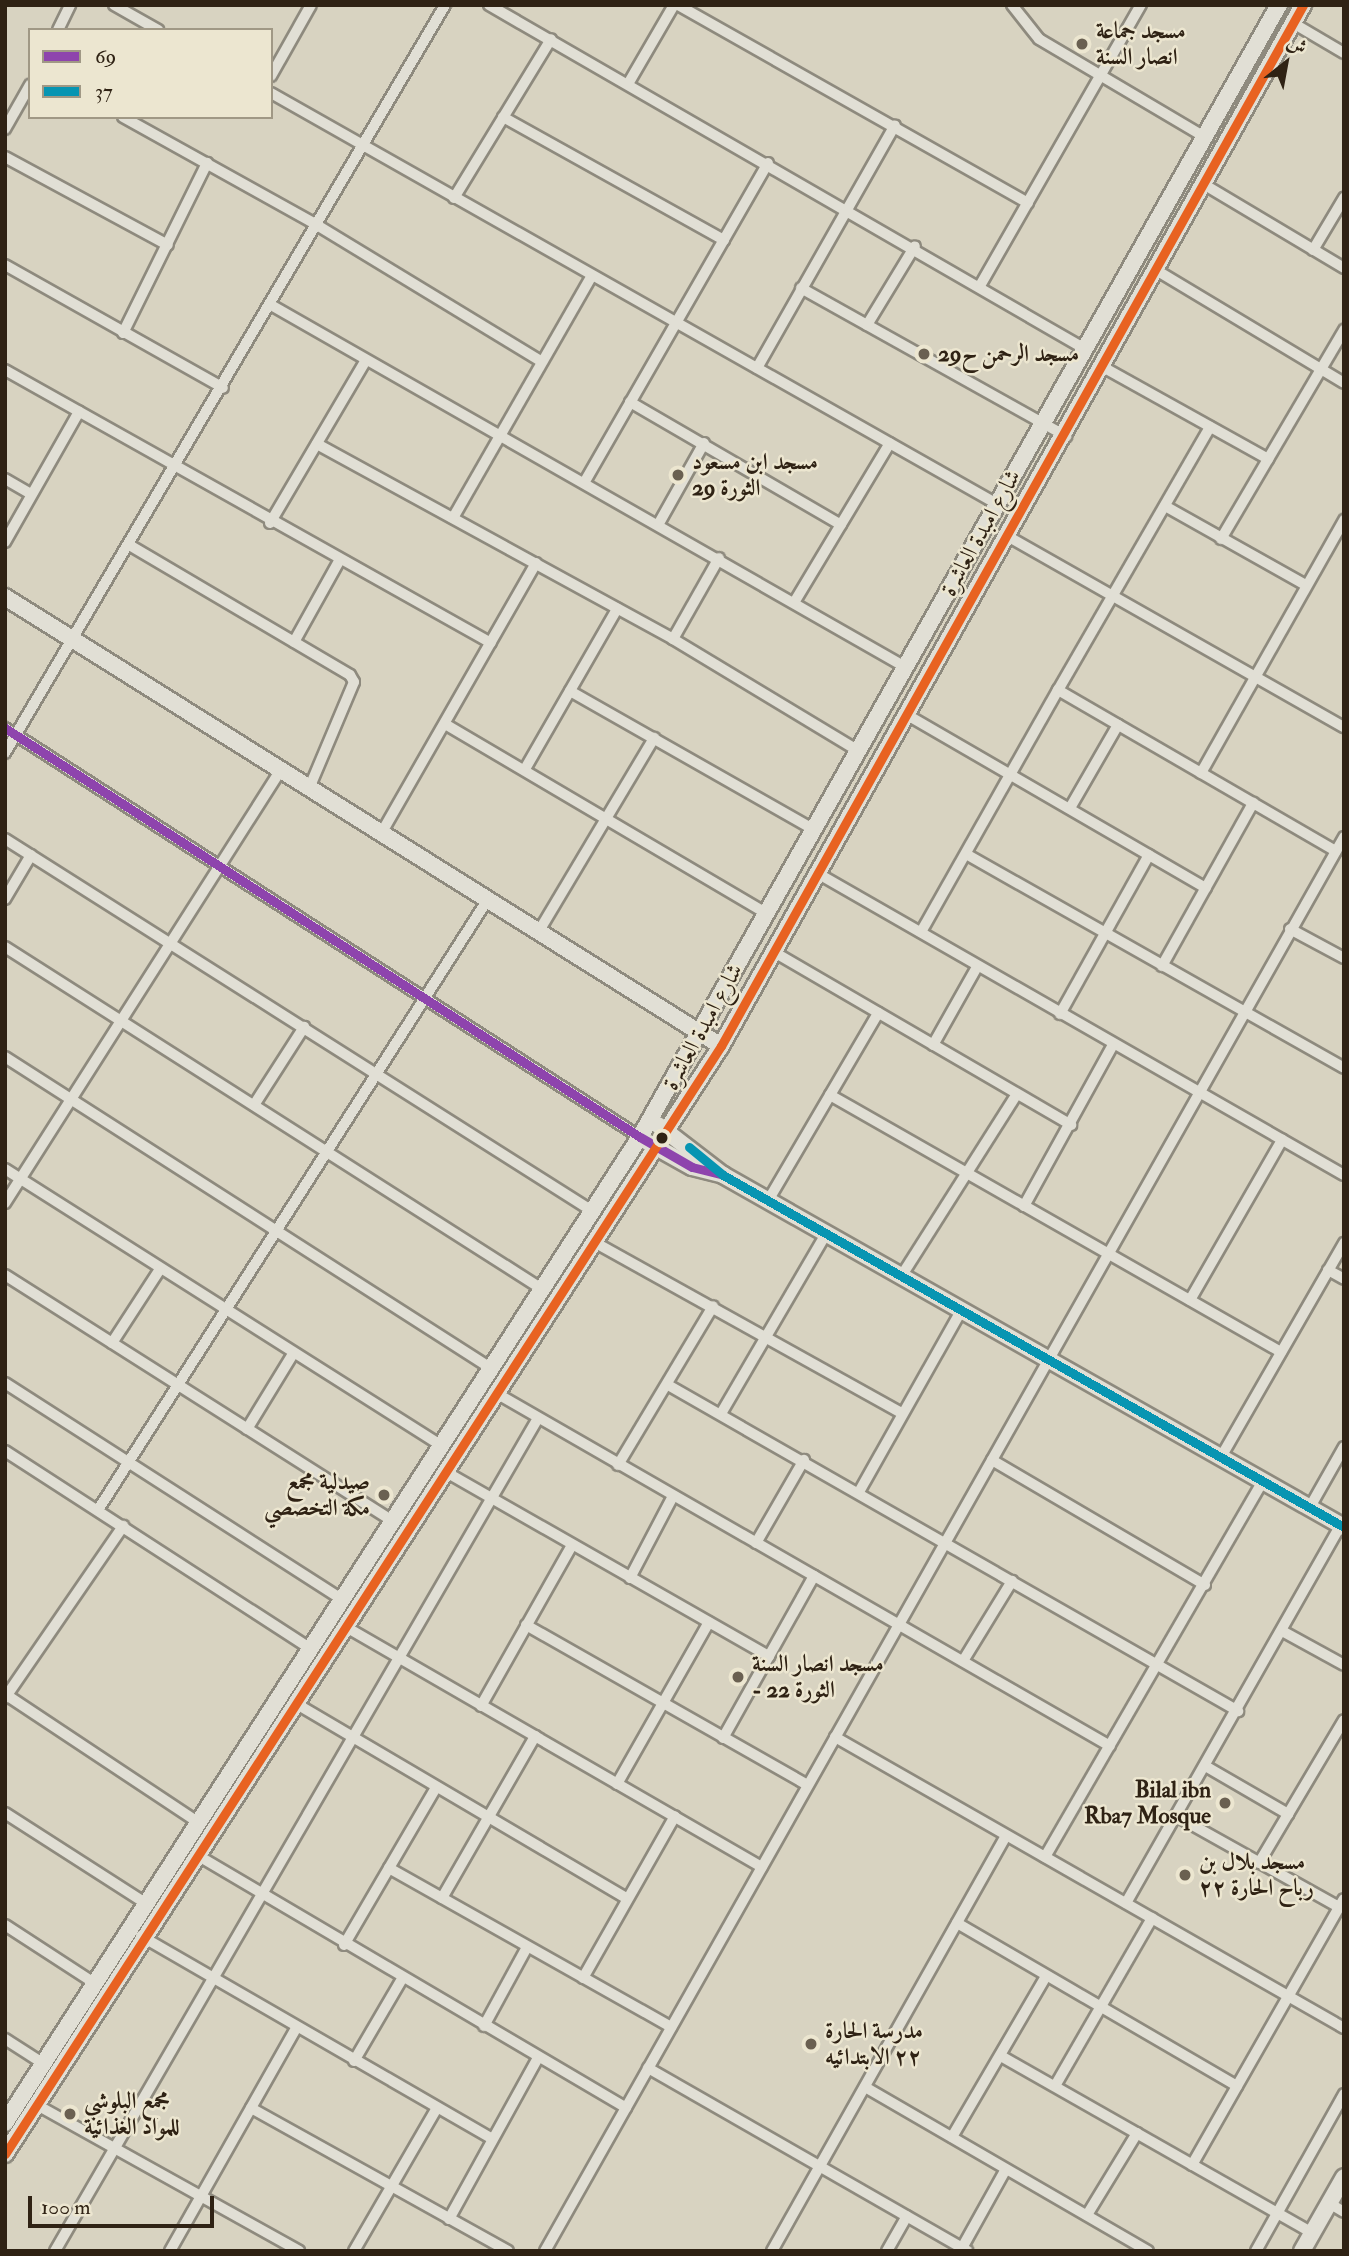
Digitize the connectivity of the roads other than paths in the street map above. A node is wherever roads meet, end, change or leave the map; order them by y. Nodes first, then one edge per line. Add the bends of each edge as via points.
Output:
1 (70, 5) edge
2 (114, 5) edge
3 (445, 5) edge
4 (489, 5) edge
5 (676, 5) edge
6 (1012, 5) edge
7 (1141, 5) edge
8 (1279, 5) edge
9 (1303, 5) edge
10 (310, 6) edge
11 (1293, 23) junction
12 (59, 28) edge
13 (154, 28) edge
14 (551, 39) junction
15 (1344, 53) edge
16 (273, 72) edge
17 (1101, 75) junction
18 (628, 84) junction
19 (28, 89) edge
20 (273, 94) edge
21 (503, 117) junction
22 (127, 119) edge
23 (895, 125) junction
24 (5, 129) edge
25 (1205, 137) junction
26 (364, 145) junction
27 (5, 157) edge
28 (208, 163) junction
29 (768, 163) junction
30 (1205, 185) junction
31 (454, 198) junction
32 (1344, 198) edge
33 (1028, 203) junction
34 (846, 207) junction
35 (317, 225) junction
36 (724, 240) junction
37 (168, 245) junction
38 (915, 246) junction
39 (1312, 250) junction
40 (5, 265) edge
41 (1344, 268) edge
42 (1156, 270) junction
43 (591, 276) junction
44 (981, 284) junction
45 (801, 288) junction
46 (271, 305) junction
47 (675, 322) junction
48 (867, 326) junction
49 (1344, 330) edge
50 (123, 333) junction
51 (1085, 349) junction
52 (541, 361) junction
53 (365, 362) junction
54 (1103, 367) junction
55 (757, 369) junction
56 (1321, 369) junction
57 (5, 370) edge
58 (1344, 383) edge
59 (223, 388) junction
60 (630, 402) junction
61 (79, 412) junction
62 (1042, 424) junction
63 (1210, 427) junction
64 (1066, 436) junction
65 (500, 437) junction
66 (704, 443) junction
67 (890, 443) junction
68 (317, 444) junction
69 (1268, 459) junction
70 (175, 470) junction
71 (5, 479) edge
72 (584, 483) junction
73 (31, 494) junction
74 (997, 503) junction
75 (1165, 506) junction
76 (453, 518) junction
77 (1344, 520) edge
78 (270, 523) junction
79 (841, 524) junction
80 (658, 525) junction
81 (1009, 537) junction
82 (1222, 539) junction
83 (5, 542) edge
84 (131, 546) junction
85 (719, 558) junction
86 (339, 561) junction
87 (536, 563) junction
88 (1306, 585) junction
89 (5, 597) edge
90 (1111, 597) junction
91 (795, 601) junction
92 (617, 609) junction
93 (673, 639) junction
94 (76, 641) junction
95 (294, 642) junction
96 (491, 643) junction
97 (907, 668) junction
98 (1254, 677) junction
99 (1058, 690) junction
100 (570, 691) junction
101 (909, 716) junction
102 (445, 724) junction
103 (875, 725) junction
104 (1118, 725) junction
105 (1344, 727) edge
106 (5, 728) edge
107 (17, 735) junction
108 (896, 737) junction
109 (654, 738) junction
110 (860, 752) junction
111 (5, 753) edge
112 (282, 768) junction
113 (525, 769) junction
114 (1201, 772) junction
115 (1011, 774) junction
116 (310, 786) junction
117 (1253, 803) junction
118 (1070, 808) junction
119 (609, 817) junction
120 (815, 830) junction
121 (382, 832) junction
122 (1344, 837) edge
123 (5, 839) edge
124 (1336, 851) junction
125 (966, 854) junction
126 (1149, 855) junction
127 (31, 856) junction
128 (219, 866) junction
129 (817, 873) junction
130 (1206, 888) junction
131 (5, 899) edge
132 (488, 899) junction
133 (767, 915) junction
134 (1290, 929) junction
135 (540, 931) junction
136 (921, 932) junction
137 (1105, 934) junction
138 (169, 944) junction
139 (5, 947) edge
140 (774, 952) junction
141 (1344, 958) edge
142 (1162, 966) junction
143 (977, 967) junction
144 (426, 999) junction
145 (1241, 1010) junction
146 (878, 1013) junction
147 (1060, 1014) junction
148 (121, 1020) junction
149 (304, 1027) junction
150 (699, 1034) junction
151 (933, 1045) junction
152 (1113, 1045) junction
153 (721, 1046) junction
154 (5, 1057) edge
155 (1344, 1068) edge
156 (377, 1071) junction
157 (1196, 1091) junction
158 (1017, 1094) junction
159 (830, 1095) junction
160 (72, 1100) junction
161 (254, 1105) junction
162 (650, 1120) junction
163 (1071, 1125) junction
164 (667, 1131) junction
165 (640, 1137) junction
166 (1282, 1140) junction
167 (658, 1147) junction
168 (326, 1150) junction
169 (5, 1169) edge
170 (723, 1175) junction
171 (967, 1175) junction
172 (1344, 1175) edge
173 (20, 1178) junction
174 (769, 1199) junction
175 (5, 1203) edge
176 (1024, 1206) junction
177 (594, 1212) junction
178 (276, 1230) junction
179 (827, 1232) junction
180 (1344, 1243) edge
181 (596, 1244) junction
182 (1107, 1253) junction
183 (160, 1269) junction
184 (1328, 1270) junction
185 (5, 1275) edge
186 (902, 1275) junction
187 (1344, 1279) edge
188 (542, 1289) junction
189 (1190, 1300) junction
190 (713, 1306) junction
191 (962, 1309) junction
192 (225, 1310) junction
193 (767, 1336) junction
194 (112, 1343) junction
195 (1281, 1352) junction
196 (293, 1354) junction
197 (1049, 1359) junction
198 (492, 1369) junction
199 (5, 1384) edge
200 (176, 1385) junction
201 (668, 1385) junction
202 (496, 1393) junction
203 (722, 1412) junction
204 (902, 1413) junction
205 (538, 1418) junction
206 (247, 1429) junction
207 (442, 1447) junction
208 (1344, 1447) edge
209 (5, 1451) edge
210 (1221, 1457) junction
211 (804, 1460) junction
212 (992, 1460) junction
213 (127, 1462) junction
214 (618, 1465) junction
215 (446, 1472) junction
216 (1263, 1481) junction
217 (859, 1492) junction
218 (673, 1496) junction
219 (492, 1499) junction
220 (1310, 1507) junction
221 (98, 1510) junction
222 (394, 1522) junction
223 (124, 1526) junction
224 (1343, 1526) edge
225 (756, 1543) junction
226 (945, 1543) junction
227 (572, 1545) junction
228 (814, 1576) junction
229 (630, 1578) junction
230 (1012, 1581) junction
231 (1205, 1585) junction
232 (344, 1601) junction
233 (709, 1622) junction
234 (899, 1624) junction
235 (526, 1625) junction
236 (346, 1627) junction
237 (1284, 1632) junction
238 (311, 1649) junction
239 (769, 1656) junction
240 (398, 1658) junction
241 (963, 1661) junction
242 (1344, 1665) edge
243 (1160, 1666) junction
244 (6, 1696) edge
245 (663, 1702) junction
246 (295, 1703) junction
247 (481, 1706) junction
248 (1238, 1711) junction
249 (1344, 1720) edge
250 (535, 1736) junction
251 (835, 1737) junction
252 (723, 1738) junction
253 (353, 1740) junction
254 (1110, 1746) junction
255 (244, 1765) junction
256 (1207, 1767) junction
257 (618, 1784) junction
258 (808, 1785) junction
259 (435, 1789) junction
260 (5, 1813) edge
261 (1288, 1814) junction
262 (675, 1816) junction
263 (1178, 1817) junction
264 (487, 1818) junction
265 (198, 1822) junction
266 (1006, 1835) junction
267 (197, 1856) junction
268 (1045, 1857) junction
269 (1259, 1863) junction
270 (762, 1867) junction
271 (390, 1868) junction
272 (260, 1895) junction
273 (442, 1898) junction
274 (626, 1898) junction
275 (147, 1903) junction
276 (1126, 1903) junction
277 (1342, 1903) edge
278 (1152, 1918) junction
279 (957, 1923) junction
280 (5, 1925) edge
281 (136, 1934) junction
282 (344, 1945) junction
283 (527, 1947) junction
284 (1046, 1976) junction
285 (583, 1978) junction
286 (212, 1979) junction
287 (402, 1979) junction
288 (96, 1984) junction
289 (1289, 1996) junction
290 (1100, 2008) junction
291 (484, 2025) junction
292 (671, 2027) junction
293 (296, 2028) junction
294 (1344, 2028) edge
295 (5, 2039) edge
296 (1002, 2056) junction
297 (538, 2058) junction
298 (354, 2061) junction
299 (44, 2064) junction
300 (648, 2068) junction
301 (1055, 2086) junction
302 (1237, 2086) junction
303 (864, 2087) junction
304 (1344, 2094) edge
305 (37, 2105) junction
306 (251, 2108) junction
307 (437, 2108) junction
308 (626, 2108) junction
309 (5, 2123) edge
310 (1137, 2133) junction
311 (952, 2137) junction
312 (492, 2139) junction
313 (115, 2145) junction
314 (5, 2154) edge
315 (1192, 2165) junction
316 (820, 2167) junction
317 (1006, 2169) junction
318 (1344, 2177) edge
319 (391, 2188) junction
320 (202, 2195) junction
321 (1329, 2203) junction
322 (1344, 2212) edge
323 (1278, 2214) junction
324 (1087, 2215) junction
325 (907, 2216) junction
326 (450, 2219) junction
327 (1312, 2233) junction
328 (965, 2249) edge
329 (1144, 2250) edge
330 (55, 2251) edge
331 (170, 2251) edge
332 (299, 2251) edge
333 (354, 2251) edge
334 (508, 2251) edge
335 (545, 2251) edge
336 (772, 2251) edge
337 (887, 2251) edge
338 (1256, 2251) edge
339 (1302, 2251) edge

1 - 12 street
2 - 13 street
3 - 26 street
4 - 14 street
5 - 18 street
5 - 23 street
6 - 17 street via 1039,39
7 - 17 street
8 - 25 main road, شارع امبدة العاشرة
9 - 11 main road, شارع امبدة العاشرة
10 - 16 street
11 - 15 street
11 - 30 main road, شارع امبدة العاشرة
14 - 18 street
14 - 21 street
17 - 25 street
17 - 33 street
18 - 29 street
19 - 24 street
20 - 26 street
21 - 31 street
21 - 36 street
22 - 28 street
23 - 33 street
23 - 34 street
25 - 51 main road, شارع امبدة العاشرة
26 - 31 street
26 - 35 street
27 - 37 street
28 - 35 street
28 - 37 street
29 - 34 street
29 - 36 street
30 - 39 street
30 - 42 main road, شارع امبدة العاشرة
31 - 43 street
32 - 39 street
33 - 44 street
34 - 38 street
34 - 45 street
35 - 46 street
35 - 52 street
36 - 47 street
37 - 50 street
38 - 44 street
38 - 48 street
39 - 41 street
40 - 50 street
42 - 54 main road, شارع امبدة العاشرة
42 - 56 street
43 - 47 street
43 - 52 street
44 - 51 street
45 - 48 street
45 - 55 street
46 - 53 street
46 - 59 street
47 - 55 street
47 - 60 street
48 - 62 street
49 - 56 street
50 - 59 street
51 - 62 main road, شارع امبدة العاشرة
52 - 65 street
53 - 65 street
53 - 68 street
54 - 63 street
54 - 64 main road, شارع امبدة العاشرة
55 - 67 street
56 - 58 street
56 - 69 street
57 - 61 street
59 - 70 street
60 - 66 street
60 - 72 street
61 - 70 street
61 - 73 street
62 - 64 street
62 - 74 main road, شارع امبدة العاشرة
63 - 69 street
63 - 75 street
64 - 81 main road, شارع امبدة العاشرة
65 - 72 street
65 - 76 street
66 - 79 street
66 - 80 street
67 - 74 street
67 - 79 street
68 - 76 street
68 - 78 street
69 - 82 street
70 - 78 street
70 - 84 street
71 - 73 street
72 - 80 street
73 - 83 street
74 - 97 main road, شارع امبدة العاشرة
75 - 82 street
75 - 90 street
76 - 87 street
77 - 88 street
78 - 86 street
79 - 91 street
80 - 85 street
81 - 90 street
81 - 101 main road, شارع امبدة العاشرة
82 - 88 street
84 - 94 street
84 - 95 street
85 - 91 street
85 - 93 street
86 - 95 street
86 - 96 street
87 - 92 street
87 - 96 street
88 - 98 street
89 - 94 main road
90 - 98 street
90 - 99 street
91 - 97 street
92 - 93 street
92 - 100 street
93 - 110 street
94 - 107 street
94 - 112 main road
95 - 116 street via 354,682
96 - 102 street
97 - 103 main road, شارع امبدة العاشرة
98 - 105 street
98 - 114 street
99 - 104 street
99 - 115 street
100 - 109 street
100 - 113 street
101 - 108 main road, شارع امبدة العاشرة
101 - 115 street
102 - 113 street
102 - 121 street
103 - 108 main road
103 - 110 main road, شارع امبدة العاشرة
104 - 114 street
104 - 118 street
106 - 107 street
107 - 111 street
107 - 128 street
108 - 129 main road, شارع امبدة العاشرة
109 - 119 street
109 - 120 street
110 - 120 main road, شارع امبدة العاشرة
112 - 116 main road
112 - 128 street
113 - 119 street
114 - 117 street
115 - 118 street
115 - 125 street
116 - 121 main road
117 - 124 street
117 - 130 street
118 - 126 street
119 - 133 street
119 - 135 street
120 - 133 main road, شارع امبدة العاشرة
121 - 132 main road
122 - 124 street
123 - 127 street
124 - 134 street
125 - 136 street
125 - 137 street
126 - 130 street
126 - 137 street
127 - 131 street
127 - 138 street
128 - 138 street
128 - 144 street
129 - 136 street
129 - 140 main road, شارع امبدة العاشرة
130 - 142 street
132 - 135 main road
132 - 144 street
133 - 150 main road, شارع امبدة العاشرة
134 - 141 street
134 - 145 street
135 - 150 main road
136 - 143 street
137 - 142 street
137 - 147 street
138 - 148 street
138 - 149 street
139 - 148 street
140 - 146 street
140 - 153 main road, شارع امبدة العاشرة
142 - 145 street
143 - 147 street
143 - 151 street
144 - 156 street
144 - 165 street
145 - 155 street
145 - 157 street
146 - 151 street
146 - 159 street
147 - 152 street
148 - 160 street
148 - 161 street
149 - 156 street
149 - 161 street
150 - 153 main road
150 - 162 main road, شارع امبدة العاشرة
151 - 158 street
152 - 157 street
152 - 163 street
153 - 164 main road, شارع امبدة العاشرة
154 - 160 street
156 - 168 street
156 - 177 street
157 - 166 street
157 - 182 street
158 - 163 street
158 - 171 street
159 - 171 street
159 - 174 street
160 - 173 street
160 - 178 street
161 - 168 street
162 - 164 main road
162 - 165 main road, شارع امبدة العاشرة
163 - 176 street
164 - 167 main road, شارع امبدة العاشرة
164 - 170 main road
165 - 167 main road
165 - 177 main road, شارع امبدة العاشرة
166 - 172 street
166 - 189 street
167 - 170 main road
167 - 181 main road, شارع امبدة العاشرة
168 - 178 street
168 - 188 street
169 - 173 street
170 - 174 main road
171 - 176 street
171 - 186 street
173 - 175 street
173 - 183 street
174 - 179 main road
176 - 182 street
177 - 188 main road, شارع امبدة العاشرة
178 - 192 street
178 - 198 street
179 - 186 main road
179 - 193 street
180 - 184 street
181 - 190 street
181 - 202 main road, شارع امبدة العاشرة
182 - 189 street
182 - 197 street
183 - 192 street
183 - 194 street
184 - 187 street
184 - 195 street
185 - 194 street
186 - 191 main road
188 - 198 main road, شارع امبدة العاشرة
189 - 195 street
190 - 193 street
190 - 201 street
191 - 197 main road
191 - 204 street
192 - 196 street
192 - 200 street
193 - 203 street
193 - 204 street
194 - 200 street
195 - 210 street
196 - 206 street
196 - 207 street
197 - 210 main road
197 - 212 street
198 - 207 main road, شارع امبدة العاشرة
199 - 213 street
200 - 206 street
200 - 213 street
201 - 203 street
201 - 214 street
202 - 205 street
202 - 215 main road, شارع امبدة العاشرة
203 - 211 street
204 - 217 street
205 - 214 street
205 - 219 street
206 - 222 street
207 - 222 main road, شارع امبدة العاشرة
208 - 220 street
209 - 221 street
210 - 216 main road
211 - 217 street
211 - 225 street
212 - 226 street
212 - 231 street
213 - 221 street
213 - 232 street
214 - 218 street
215 - 219 street
215 - 236 main road, شارع امبدة العاشرة
216 - 220 main road
216 - 231 street
217 - 226 street
218 - 225 street
218 - 229 street
219 - 227 street
219 - 240 street
220 - 224 main road
221 - 223 street
222 - 232 main road, شارع امبدة العاشرة
223 - 238 street
223 - 244 street
224 - 237 street
225 - 228 street
226 - 230 street
226 - 234 street
227 - 229 street
227 - 235 street
228 - 234 street
228 - 239 street
229 - 233 street
230 - 241 street
230 - 243 street
231 - 243 street
232 - 238 main road, شارع امبدة العاشرة
233 - 239 street
233 - 245 street
234 - 241 street
234 - 251 street
235 - 245 street
235 - 247 street
236 - 240 street
236 - 246 main road, شارع امبدة العاشرة
237 - 242 street
237 - 248 street
238 - 255 main road, شارع امبدة العاشرة
239 - 252 street
240 - 247 street
240 - 253 street
241 - 254 street
243 - 248 street
243 - 254 street
244 - 265 street
245 - 252 street
245 - 257 street
246 - 253 street
246 - 255 main road, شارع امبدة العاشرة
247 - 250 street
248 - 256 street
249 - 261 street
250 - 257 street
250 - 264 street
251 - 258 street
251 - 266 street
252 - 258 street
253 - 259 street
253 - 272 street
254 - 268 street
255 - 265 main road, شارع امبدة العاشرة
255 - 267 main road, شارع امبدة العاشرة
256 - 261 street
256 - 263 street
257 - 262 street
258 - 270 street
259 - 264 street
259 - 271 street
260 - 275 street
261 - 269 street
262 - 270 street
262 - 274 street
263 - 269 street
263 - 276 street
264 - 273 street
264 - 274 street
265 - 275 main road, شارع امبدة العاشرة
266 - 268 street
266 - 279 street
267 - 272 street
267 - 281 main road, شارع امبدة العاشرة
268 - 276 street
269 - 277 street
270 - 292 street
271 - 273 street
271 - 282 street
272 - 282 street
272 - 286 street
273 - 283 street
274 - 285 street
275 - 281 main road, شارع امبدة العاشرة
276 - 278 street
277 - 289 street
278 - 289 street
278 - 290 street
279 - 284 street
279 - 303 street
280 - 288 street
281 - 286 street
281 - 288 main road, شارع امبدة العاشرة
281 - 305 main road, شارع امبدة العاشرة
282 - 287 street
283 - 285 street
283 - 291 street
284 - 290 street
284 - 296 street
285 - 292 street
286 - 293 street
286 - 313 street
287 - 291 street
287 - 298 street
288 - 299 main road, شارع امبدة العاشرة
289 - 294 street
289 - 302 street
290 - 301 street
290 - 302 street
291 - 297 street
292 - 300 street
293 - 298 street
293 - 306 street
295 - 299 street
296 - 301 street
296 - 311 street
297 - 308 street
297 - 312 street
298 - 307 street
299 - 309 main road, شارع امبدة العاشرة
300 - 308 street
300 - 316 street
301 - 310 street
302 - 315 street
303 - 311 street
303 - 316 street
304 - 323 street
305 - 313 street
305 - 314 main road, شارع امبدة العاشرة
306 - 319 street
306 - 320 street
307 - 312 street
307 - 319 street
308 - 335 street
310 - 315 street
310 - 324 street
311 - 317 street
312 - 326 street
313 - 320 street
313 - 330 street
315 - 323 street
316 - 325 street
316 - 336 street
317 - 324 street
317 - 328 street
318 - 321 main road
319 - 326 street
319 - 333 street
320 - 331 street
320 - 332 street
321 - 322 street
321 - 327 main road
323 - 327 street
323 - 338 street
324 - 329 street
325 - 328 street
325 - 337 street
326 - 334 street
327 - 339 main road

